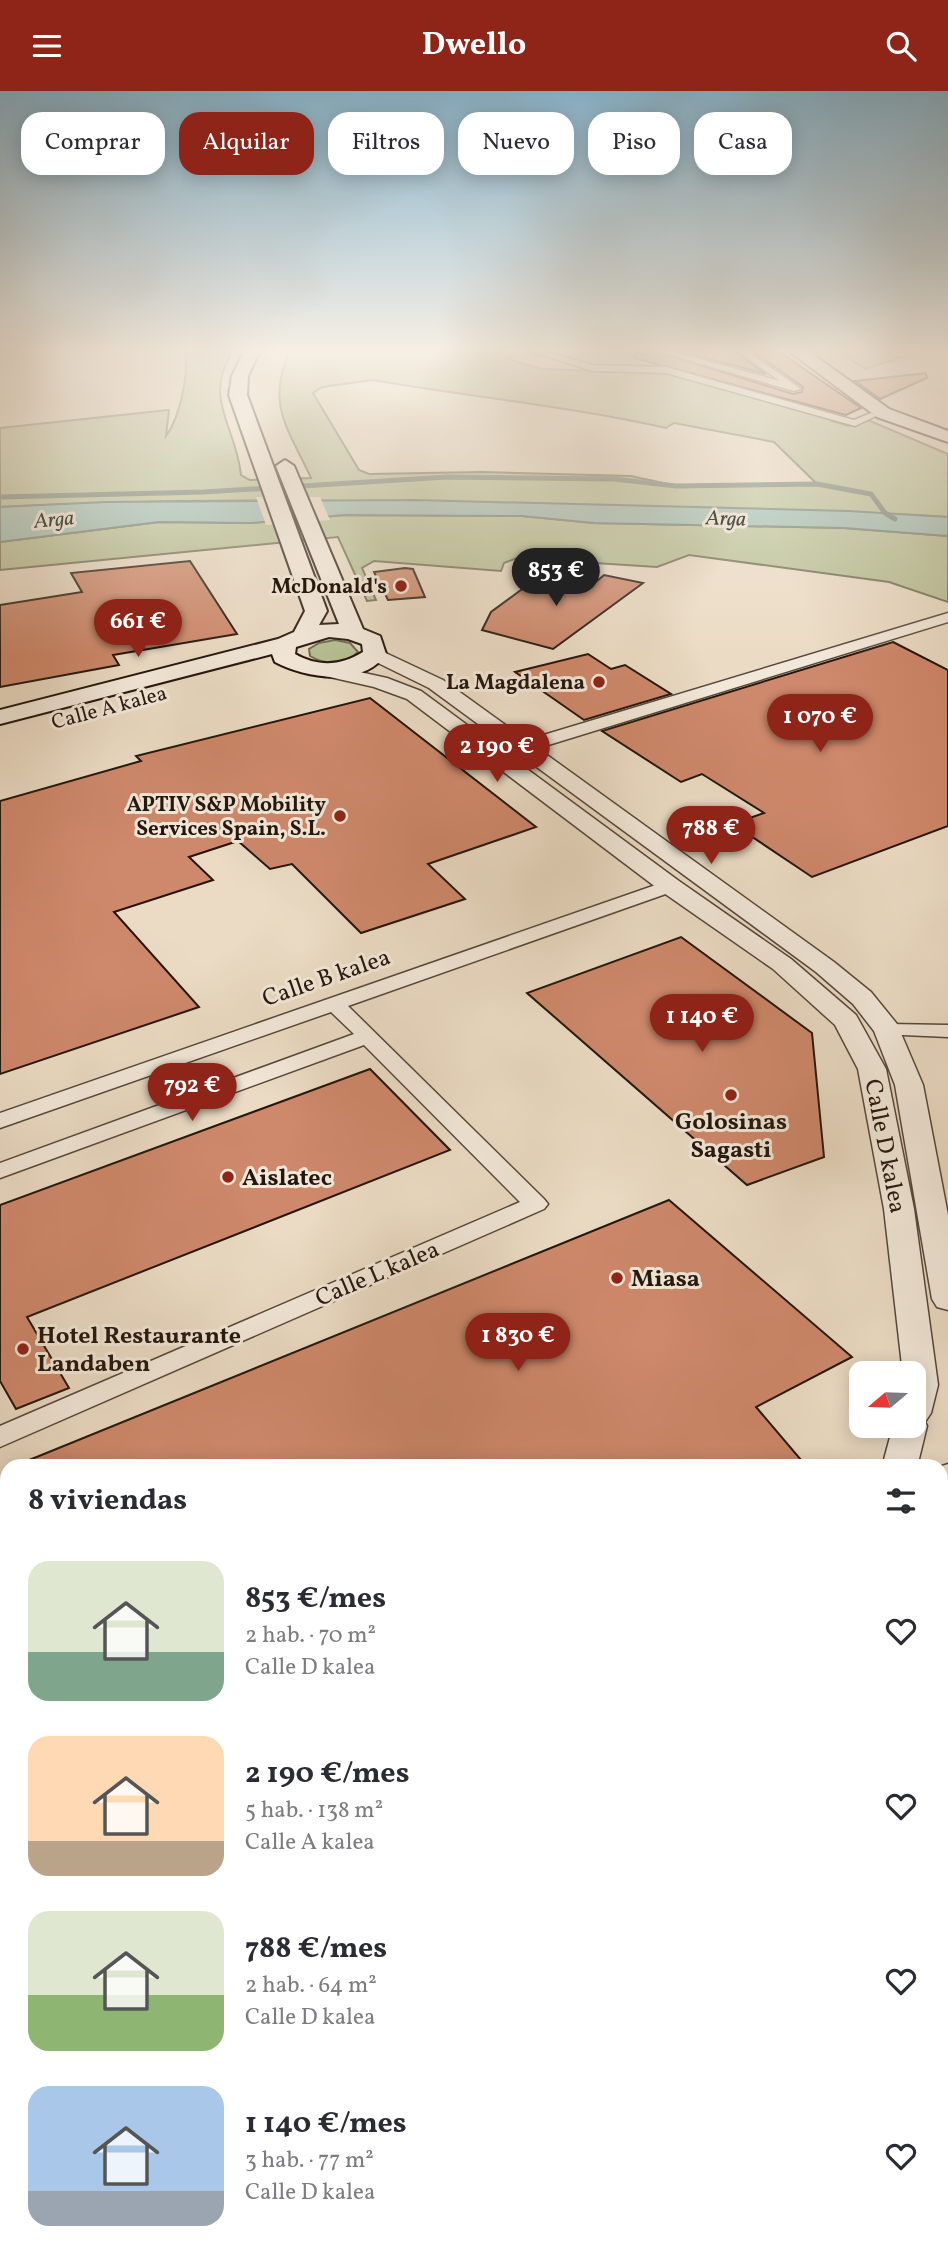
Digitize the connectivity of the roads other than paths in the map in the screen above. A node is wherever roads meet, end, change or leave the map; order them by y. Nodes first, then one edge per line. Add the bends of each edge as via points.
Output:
1 (257, 452) edge
2 (279, 452) dead end
3 (948, 617) edge
4 (353, 632) junction
5 (295, 639) junction
6 (375, 654) junction
7 (301, 668) junction
8 (328, 671) junction
9 (0, 717) edge
10 (0, 736) edge
11 (523, 747) junction
12 (636, 829) junction
13 (670, 886) junction
14 (744, 907) junction
15 (332, 1002) junction
16 (887, 1030) junction
17 (948, 1031) edge
18 (369, 1036) junction
19 (0, 1121) edge
20 (0, 1171) edge
21 (948, 1299) edge
22 (918, 1361) edge
23 (0, 1437) edge
24 (907, 1439) edge
25 (901, 1459) edge

1 - 5 main road via 316,611
2 - 4 main road
3 - 11 street
4 - 5 main road via 328,630
4 - 6 main road via 372,641
5 - 7 main road via 284,657
5 - 9 main road
6 - 8 main road, Calle A kalea via 358,666
6 - 11 street via 436,684
7 - 8 main road, Calle A kalea
7 - 10 main road, Calle A kalea via 219,677
8 - 13 street via 414,695
11 - 12 street
12 - 13 street via 679,870
12 - 14 street, Calle D kalea
13 - 14 street via 700,887 726,905
13 - 15 street, Calle B kalea
13 - 22 street, Calle D kalea via 782,964 846,1021 872,1069 899,1209
14 - 16 street, Calle D kalea via 863,998
15 - 18 street, Calle L kalea
15 - 19 street, Calle B kalea
16 - 17 street
16 - 21 street, Calle D kalea via 909,1085
18 - 20 street
18 - 23 street, Calle L kalea via 536,1204
24 - 25 street

